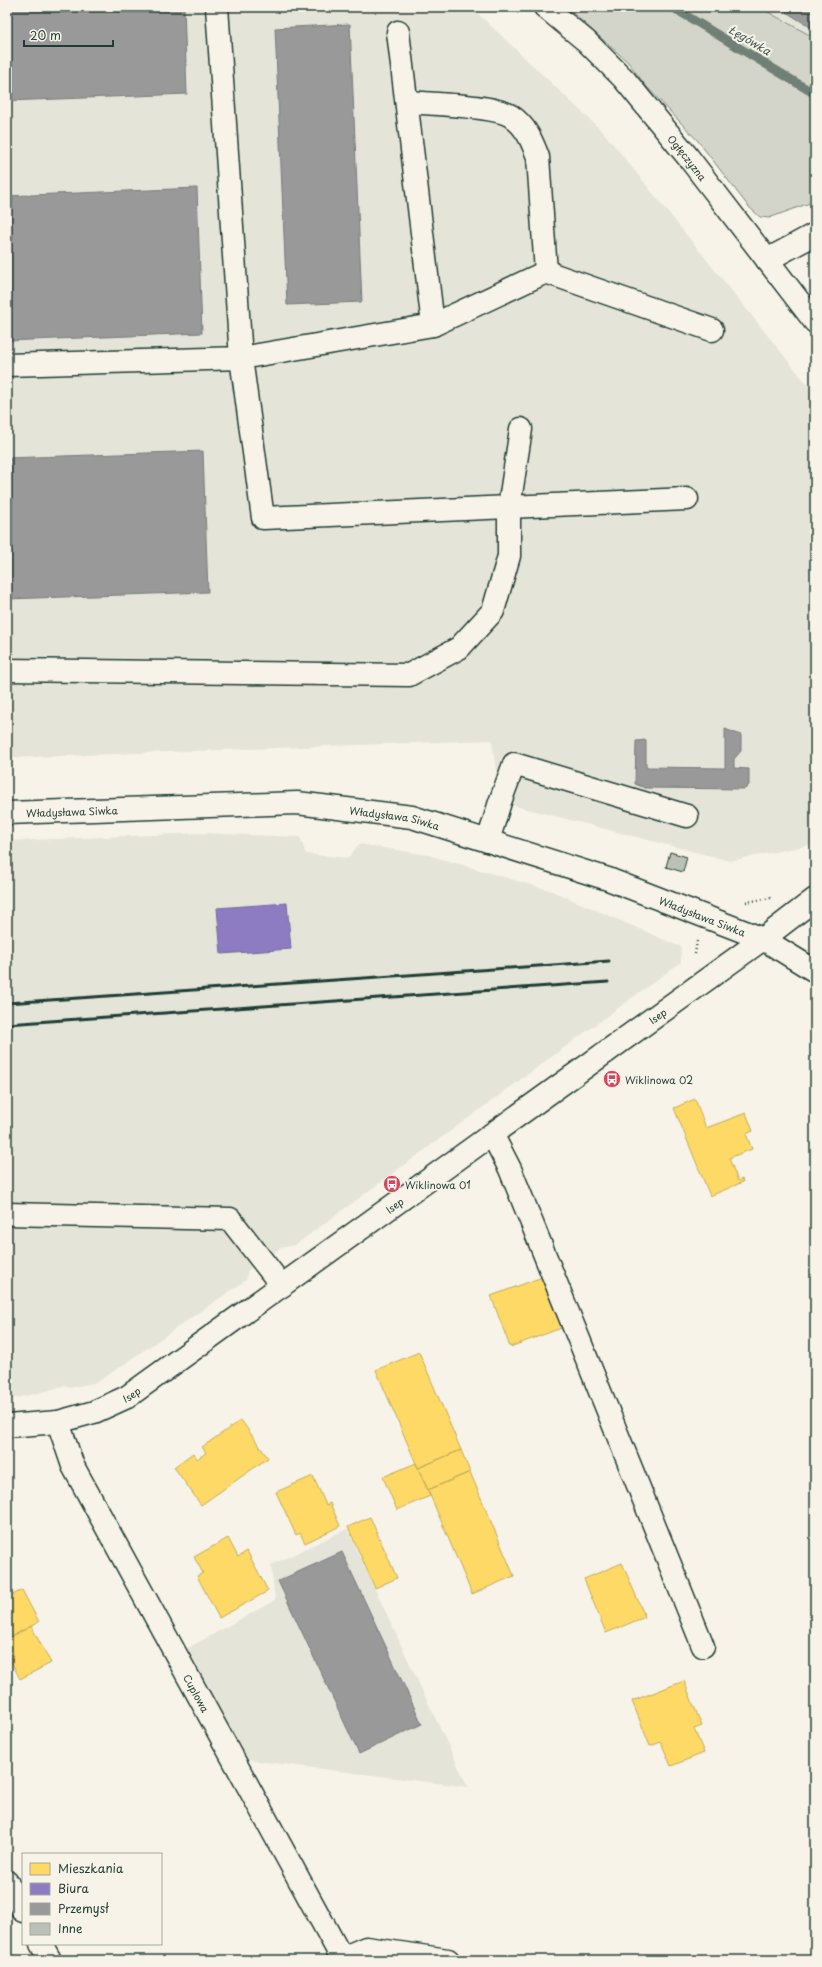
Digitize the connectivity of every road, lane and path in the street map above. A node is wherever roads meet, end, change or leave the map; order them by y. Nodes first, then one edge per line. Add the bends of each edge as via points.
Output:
1 (216, 7) edge
2 (545, 7) edge
3 (398, 32) dead end
4 (407, 102) junction
5 (815, 234) edge
6 (767, 260) junction
7 (546, 272) junction
8 (815, 322) edge
9 (433, 325) junction
10 (712, 330) dead end
11 (241, 358) junction
12 (7, 365) edge
13 (521, 429) dead end
14 (687, 499) dead end
15 (509, 507) junction
16 (7, 670) edge
17 (7, 813) edge
18 (687, 816) dead end
19 (488, 841) junction
20 (815, 899) edge
21 (763, 939) junction
22 (815, 971) edge
23 (492, 1134) junction
24 (7, 1214) edge
25 (282, 1286) junction
26 (58, 1422) junction
27 (7, 1426) edge
28 (703, 1646) dead end
29 (7, 1882) edge
30 (22, 1910) edge
31 (42, 1945) edge
32 (342, 1959) edge
33 (50, 1960) edge
34 (448, 1960) edge

1 - 11 street
2 - 6 street, Ogłęczyzna via 586,41 624,79
3 - 4 street
4 - 7 street via 497,110 511,116 524,128 538,157
4 - 9 street
5 - 6 street
6 - 8 street, Ogłęczyzna
7 - 9 street
7 - 10 street
9 - 11 street
11 - 12 street
11 - 15 street via 263,518
13 - 15 street
14 - 15 street
15 - 16 street via 509,556 493,611 459,648 409,675
17 - 19 street, Władysława Siwka via 297,803 412,817
18 - 19 street via 514,764
19 - 21 street, Władysława Siwka via 608,879
20 - 21 street
21 - 22 street, Władysława Siwka
21 - 23 street, Isep
23 - 25 street, Isep
23 - 28 street via 513,1177
24 - 25 street via 230,1219
25 - 26 street, Isep via 127,1397 94,1412
26 - 27 street, Isep
26 - 32 street, Cuplowa via 73,1466
29 - 30 street
31 - 33 street
32 - 34 street via 366,1948

